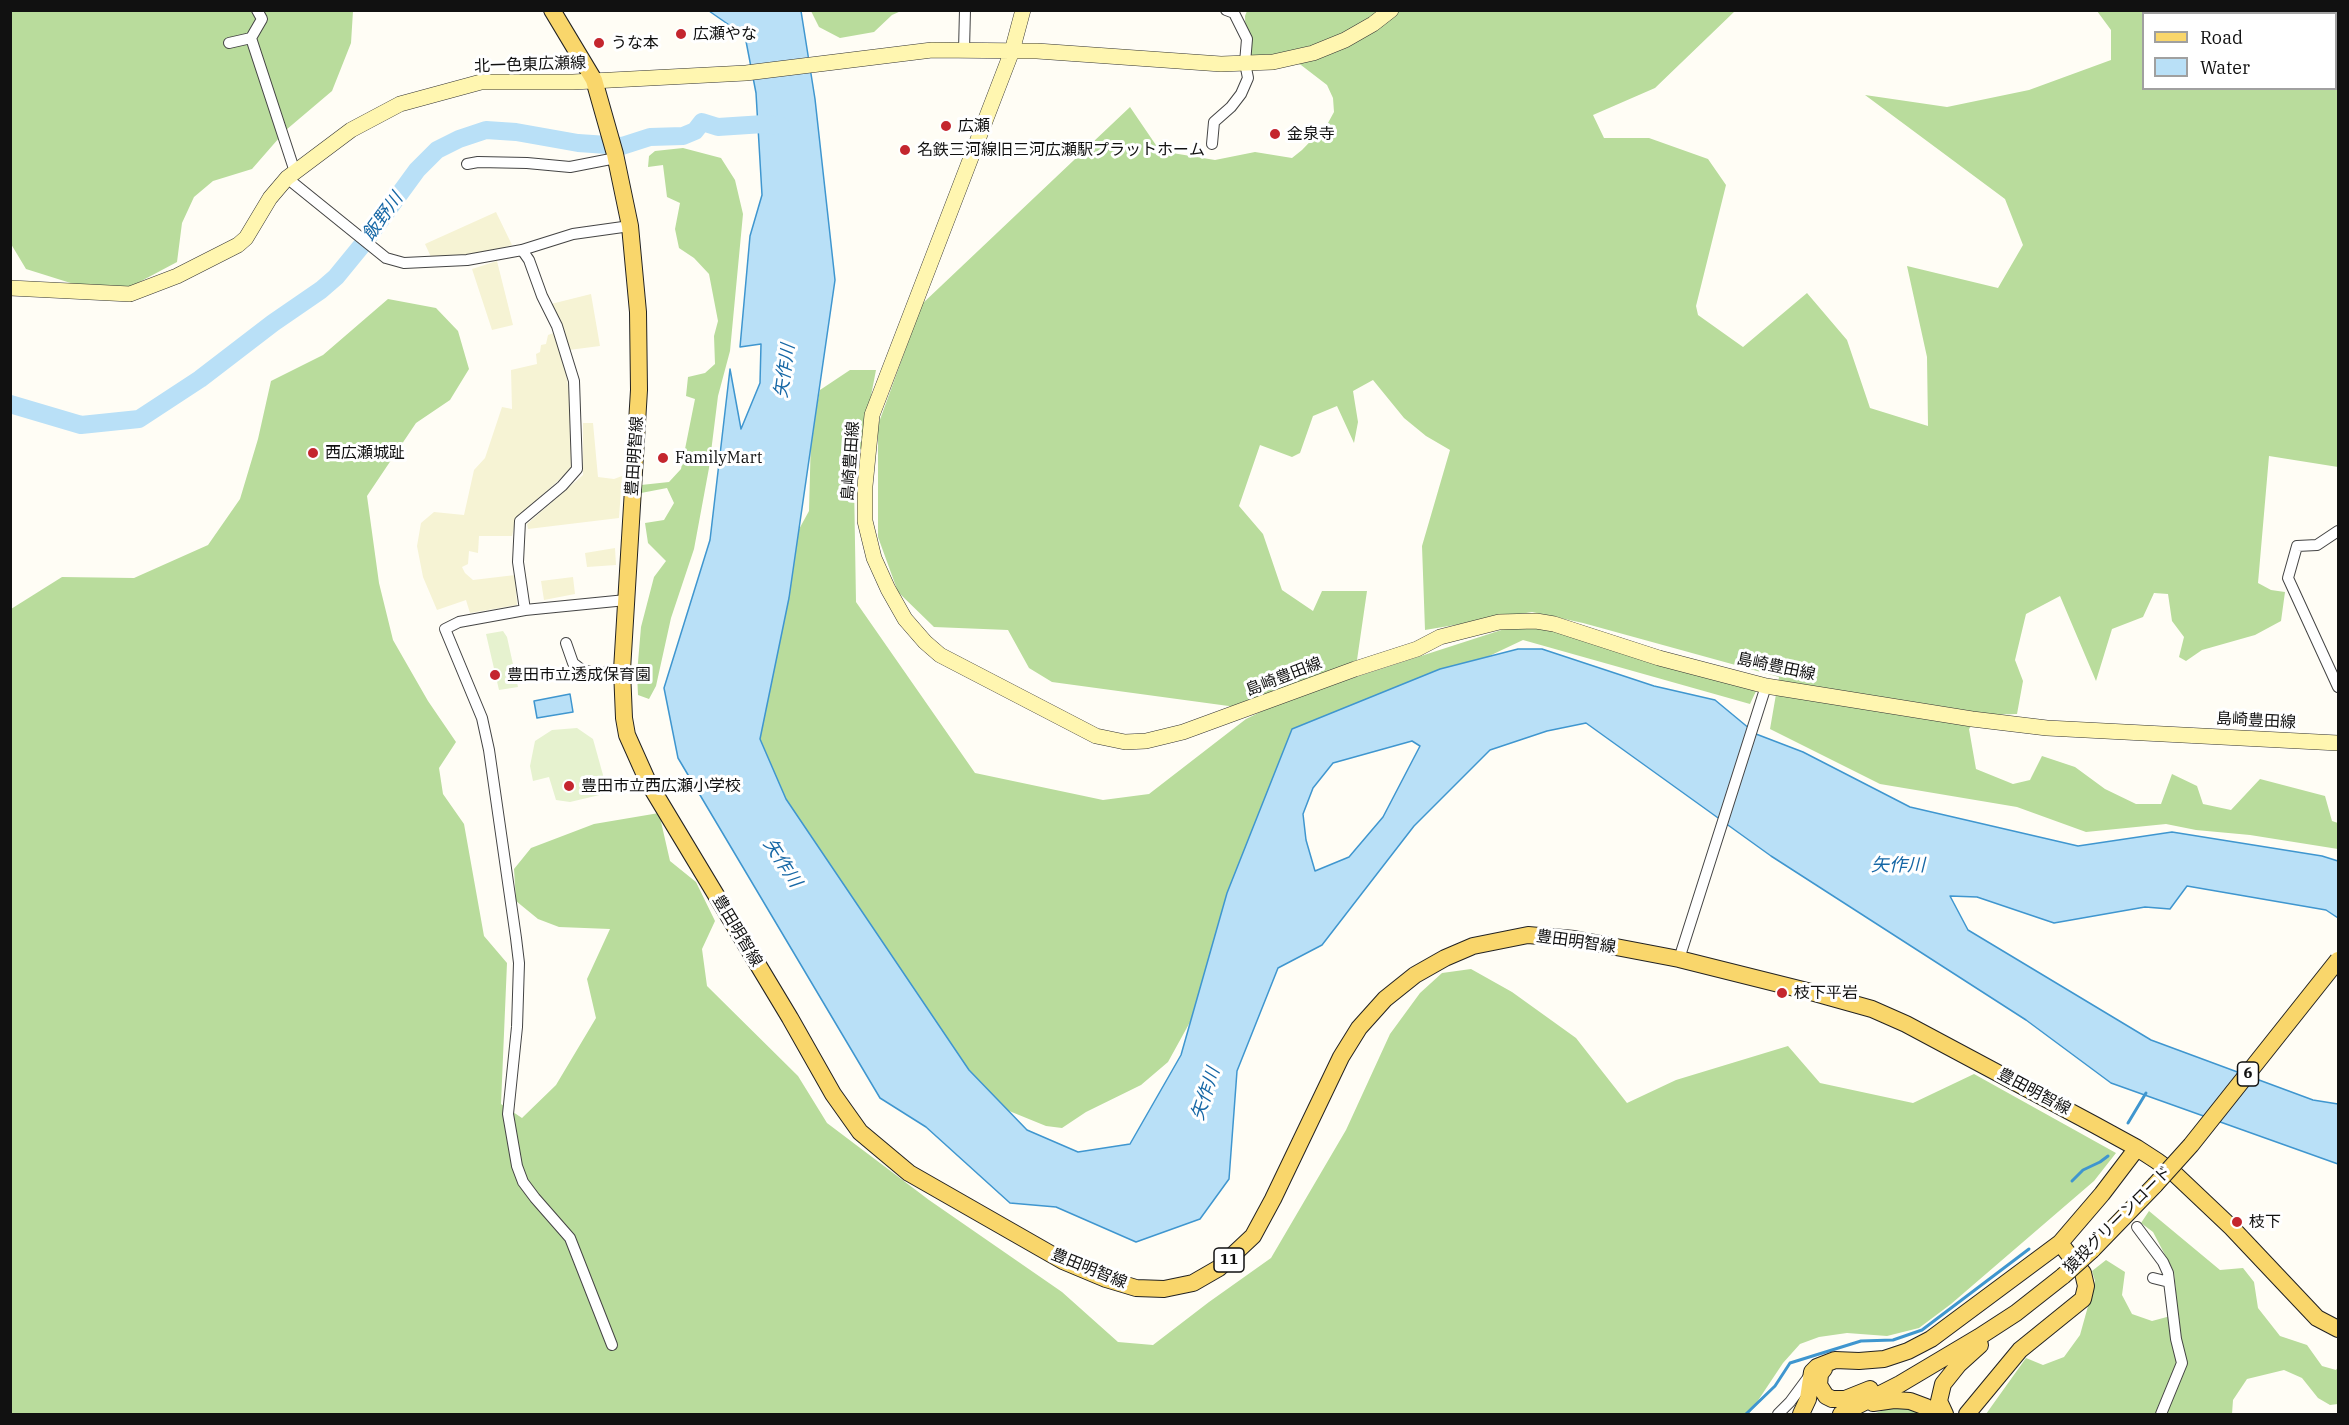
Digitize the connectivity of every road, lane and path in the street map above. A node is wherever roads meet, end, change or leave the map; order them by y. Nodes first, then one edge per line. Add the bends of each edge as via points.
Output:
1 (257, 10) edge
2 (552, 10) edge
3 (965, 10) edge
4 (1023, 10) edge
5 (1226, 10) edge
6 (1391, 10) edge
7 (251, 38) junction
8 (229, 43) dead end
9 (964, 50) junction
10 (1012, 51) junction
11 (1245, 63) junction
12 (594, 80) junction
13 (1212, 144) dead end
14 (615, 156) junction
15 (467, 164) dead end
16 (291, 175) junction
17 (630, 226) junction
18 (522, 250) junction
19 (10, 288) edge
20 (2338, 531) edge
21 (626, 600) junction
22 (525, 610) junction
23 (566, 643) dead end
24 (622, 670) junction
25 (2338, 687) edge
26 (1764, 692) junction
27 (2338, 743) edge
28 (1679, 960) junction
29 (2338, 960) edge
30 (2137, 1148) junction
31 (2138, 1227) dead end
32 (2060, 1243) junction
33 (2153, 1278) dead end
34 (2169, 1282) junction
35 (2016, 1312) junction
36 (2338, 1329) edge
37 (1979, 1337) junction
38 (612, 1345) dead end
39 (1844, 1361) junction
40 (1812, 1372) junction
41 (1848, 1411) edge
42 (1778, 1414) edge
43 (1801, 1414) edge
44 (1937, 1414) edge
45 (1945, 1414) edge
46 (1967, 1414) edge
47 (2161, 1414) edge

1 - 7 street via 262,19
2 - 12 main road, 豊田明智線 / 11
3 - 9 street
4 - 10 main road, 島崎豊田線
5 - 11 street via 1234,14 1247,39
6 - 11 main road, 北一色東広瀬線 via 1374,24 1312,53 1273,62
7 - 8 street
7 - 16 street
9 - 10 main road, 北一色東広瀬線
9 - 12 main road, 北一色東広瀬線 via 908,52 719,75
10 - 11 main road, 北一色東広瀬線
10 - 26 main road, 島崎豊田線 via 872,415 865,522 874,558 905,619 940,655 1096,736 1125,742 1183,732 1440,638 1499,622 1554,624
11 - 13 street via 1248,78 1231,107 1214,122
12 - 14 main road, 豊田明智線 / 11
12 - 16 main road, 北一色東広瀬線 via 481,82 400,104 351,130
14 - 15 street via 570,167
14 - 17 main road, 豊田明智線 / 11
16 - 18 street via 350,231 386,258 411,263 467,260
16 - 19 main road, 北一色東広瀬線 via 270,198 246,238 198,266 146,289 112,295
17 - 18 street via 573,234
17 - 21 main road, 豊田明智線 / 11 via 638,312 639,390
18 - 22 street via 557,326 574,381 577,469 520,522 518,562
20 - 25 street via 2317,545 2297,546 2288,578
21 - 22 street
21 - 24 main road, 豊田明智線 / 11
22 - 38 street via 459,622 445,629 482,718 516,938 517,1027 508,1114 517,1166 523,1182 570,1238
23 - 24 street via 573,663 582,670
24 - 28 main road, 豊田明智線 / 11 via 627,735 648,782 833,1094 860,1132 909,1173 996,1224 1063,1261 1136,1288 1164,1289 1193,1282 1219,1268 1253,1236 1347,1047 1374,1010 1415,975 1473,946 1528,935 1574,939
26 - 27 main road, 島崎豊田線 via 2047,728
26 - 28 street
28 - 30 main road, 豊田明智線 / 11 via 1872,1009
29 - 35 main road, 猿投グリーンロード / 6, bridge via 2155,1185 2092,1251
30 - 32 main road
30 - 36 main road, 豊田明智線 / 11 via 2176,1175 2317,1318
31 - 34 street via 2163,1262
32 - 39 main road via 1920,1345 1884,1359
32 - 46 main road via 2083,1273 2083,1299 2020,1350
33 - 34 street
34 - 47 street via 2182,1363
35 - 37 main road, 猿投グリーンロード / 6
35 - 45 main road via 1949,1375 1938,1401
37 - 39 main road via 1866,1391 1832,1399 1822,1391 1820,1374 1828,1365
37 - 41 main road, 猿投グリーンロード / 6
39 - 40 main road via 1823,1363
40 - 42 street
40 - 43 main road
41 - 44 main road via 1902,1399 1919,1403

